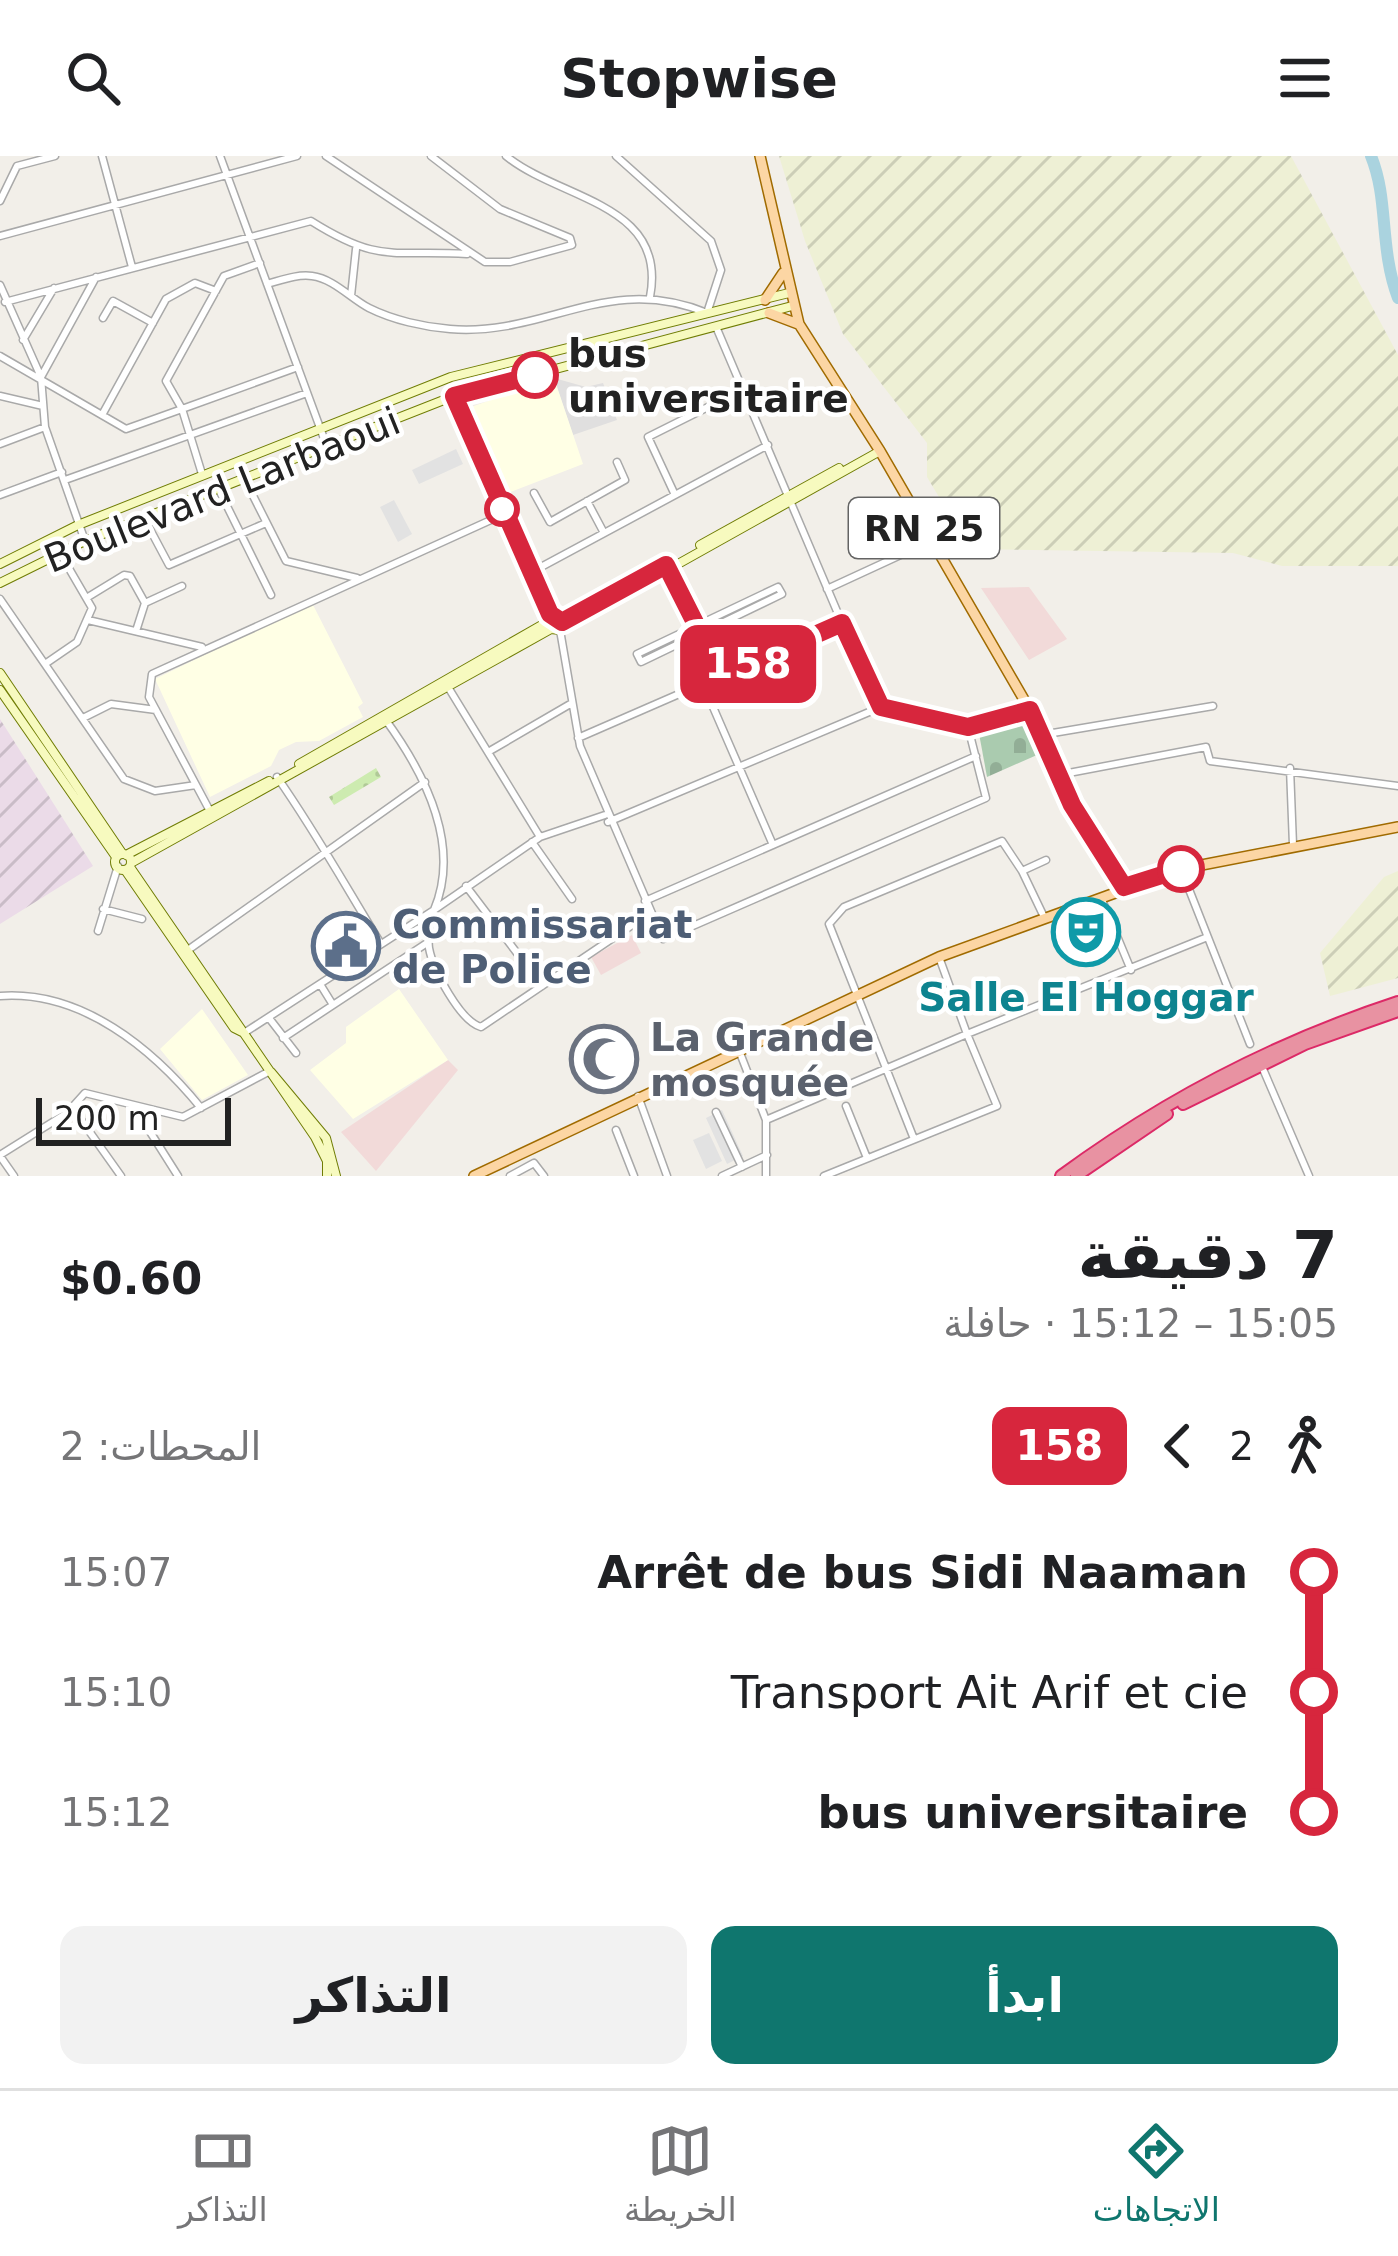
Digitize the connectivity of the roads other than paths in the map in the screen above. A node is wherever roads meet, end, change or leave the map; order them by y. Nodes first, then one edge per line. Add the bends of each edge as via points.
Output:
1 (55, 156) edge
2 (102, 156) edge
3 (220, 156) edge
4 (297, 156) edge
5 (326, 156) edge
6 (506, 156) edge
7 (616, 156) edge
8 (760, 156) edge
9 (433, 157) edge
10 (226, 173) junction
11 (0, 200) edge
12 (114, 204) junction
13 (0, 236) edge
14 (250, 236) junction
15 (356, 249) junction
16 (467, 254) junction
17 (260, 263) junction
18 (132, 267) junction
19 (783, 273) junction
20 (96, 277) junction
21 (267, 284) junction
22 (0, 285) edge
23 (54, 288) junction
24 (216, 291) junction
25 (789, 293) junction
26 (350, 296) junction
27 (650, 297) junction
28 (765, 300) junction
29 (5, 302) junction
30 (710, 302) junction
31 (792, 305) junction
32 (694, 308) junction
33 (770, 313) junction
34 (706, 314) junction
35 (103, 318) dead end
36 (152, 323) junction
37 (799, 324) junction
38 (717, 329) junction
39 (23, 340) junction
40 (0, 356) edge
41 (298, 367) junction
42 (40, 377) junction
43 (307, 393) junction
44 (0, 396) edge
45 (454, 396) junction
46 (716, 404) dead end
47 (44, 406) junction
48 (182, 409) junction
49 (103, 415) junction
50 (45, 427) junction
51 (319, 427) junction
52 (190, 434) junction
53 (0, 444) edge
54 (326, 444) junction
55 (768, 445) junction
56 (879, 449) junction
57 (617, 461) dead end
58 (202, 474) junction
59 (63, 476) junction
60 (244, 478) junction
61 (218, 488) junction
62 (534, 493) dead end
63 (0, 495) edge
64 (676, 495) junction
65 (790, 497) junction
66 (587, 501) junction
67 (504, 514) junction
68 (144, 518) junction
69 (266, 523) junction
70 (78, 525) junction
71 (604, 533) junction
72 (241, 535) junction
73 (85, 542) junction
74 (932, 542) junction
75 (59, 552) junction
76 (0, 564) edge
77 (668, 567) junction
78 (528, 574) junction
79 (361, 579) junction
80 (0, 583) edge
81 (182, 586) dead end
82 (827, 589) junction
83 (271, 595) dead end
84 (88, 597) junction
85 (0, 599) edge
86 (146, 603) junction
87 (88, 620) junction
88 (842, 623) junction
89 (556, 624) junction
90 (699, 629) junction
91 (136, 632) junction
92 (206, 648) junction
93 (45, 664) junction
94 (0, 673) edge
95 (722, 676) junction
96 (704, 684) junction
97 (448, 687) junction
98 (0, 690) edge
99 (572, 703) junction
100 (1214, 706) dead end
101 (881, 707) junction
102 (156, 710) junction
103 (1030, 710) junction
104 (82, 718) junction
105 (384, 718) junction
106 (968, 727) junction
107 (1041, 735) junction
108 (578, 738) junction
109 (488, 752) junction
110 (976, 756) junction
111 (739, 767) junction
112 (1290, 769) junction
113 (1058, 775) junction
114 (274, 779) junction
115 (426, 782) junction
116 (196, 785) junction
117 (1398, 786) edge
118 (211, 813) junction
119 (607, 819) junction
120 (1398, 827) edge
121 (536, 840) junction
122 (773, 845) junction
123 (1293, 845) junction
124 (326, 852) junction
125 (1046, 860) dead end
126 (124, 862) junction
127 (1181, 869) junction
128 (1022, 872) junction
129 (466, 886) junction
130 (1124, 887) junction
131 (1100, 896) junction
132 (572, 899) dead end
133 (645, 901) junction
134 (103, 909) junction
135 (434, 910) junction
136 (650, 914) junction
137 (142, 919) dead end
138 (1045, 919) junction
139 (98, 931) dead end
140 (1204, 938) junction
141 (427, 943) junction
142 (382, 944) junction
143 (188, 950) junction
144 (939, 957) junction
145 (1131, 970) junction
146 (320, 984) junction
147 (542, 986) junction
148 (857, 994) junction
149 (0, 996) edge
150 (333, 1005) junction
151 (1398, 1007) edge
152 (268, 1017) junction
153 (244, 1033) junction
154 (967, 1034) junction
155 (283, 1038) junction
156 (1250, 1044) dead end
157 (296, 1053) dead end
158 (740, 1054) junction
159 (884, 1068) junction
160 (1263, 1069) dead end
161 (270, 1071) junction
162 (638, 1096) junction
163 (847, 1106) dead end
164 (72, 1107) junction
165 (134, 1107) junction
166 (201, 1108) junction
167 (716, 1112) dead end
168 (766, 1120) junction
169 (616, 1130) dead end
170 (914, 1139) junction
171 (0, 1155) edge
172 (767, 1155) junction
173 (867, 1158) junction
174 (742, 1167) junction
175 (665, 1175) edge
176 (14, 1176) edge
177 (121, 1176) edge
178 (178, 1176) edge
179 (332, 1176) edge
180 (474, 1176) edge
181 (510, 1176) edge
182 (544, 1176) edge
183 (634, 1176) edge
184 (724, 1176) edge
185 (766, 1176) edge
186 (824, 1176) edge
187 (1061, 1176) edge
188 (1076, 1176) edge
189 (1309, 1176) edge

1 - 11 street via 16,166
2 - 12 street
3 - 10 street
4 - 10 street
5 - 16 street
6 - 27 street via 629,225 651,254
7 - 30 street via 711,241 721,270
8 - 19 main road, RN 25
9 - 16 street via 500,209 572,242 498,264
10 - 12 street
10 - 14 street
12 - 13 street
12 - 18 street
14 - 15 street via 311,221
14 - 17 street
14 - 18 street
15 - 16 street
15 - 26 street
17 - 21 street
17 - 24 street via 224,276
18 - 20 street
19 - 25 main road, RN 25
19 - 28 main road
20 - 23 street
20 - 42 street
21 - 26 street via 312,276
21 - 41 street
22 - 29 street
23 - 29 street
23 - 39 street
24 - 36 street via 196,283 176,290
24 - 48 street via 166,381
25 - 28 main road, Boulevard Larbaoui
25 - 31 main road, RN 25
26 - 27 street via 385,314 451,329
27 - 32 street
28 - 33 main road
28 - 34 main road, Boulevard Larbaoui
29 - 39 street
30 - 32 street
30 - 34 street
31 - 33 main road, Boulevard Larbaoui
31 - 37 main road, RN 25
32 - 34 street
33 - 37 main road
33 - 38 main road, Boulevard Larbaoui
34 - 51 main road, Boulevard Larbaoui via 451,377
35 - 36 street via 113,301
36 - 49 street
37 - 56 main road, RN 25
38 - 45 main road, Boulevard Larbaoui
38 - 55 street
39 - 42 street
40 - 42 street
41 - 43 street
41 - 48 street
42 - 47 street
42 - 49 street
43 - 51 street
43 - 52 street
44 - 47 street
45 - 54 main road, Boulevard Larbaoui
45 - 67 street
46 - 64 street via 648,436
47 - 50 street
48 - 49 street via 126,429
48 - 52 street
50 - 53 street
50 - 59 street
51 - 54 street
51 - 58 main road, Boulevard Larbaoui
52 - 58 street
52 - 59 street
54 - 60 main road, Boulevard Larbaoui
55 - 64 street
55 - 65 street
56 - 65 main road
56 - 74 main road, RN 25
57 - 66 street via 625,480
58 - 70 main road, Boulevard Larbaoui
59 - 63 street
59 - 70 street
60 - 61 main road, Boulevard Larbaoui
60 - 69 street
61 - 68 main road, Boulevard Larbaoui
61 - 72 street
62 - 66 street via 550,522
64 - 71 street
65 - 77 main road
65 - 82 street
66 - 71 street
67 - 78 street
67 - 79 street
68 - 72 street via 169,565
68 - 73 main road, Boulevard Larbaoui
69 - 72 street
69 - 79 street via 286,561
70 - 73 street
70 - 76 main road, Boulevard Larbaoui
71 - 78 street
72 - 83 street
73 - 75 main road, Boulevard Larbaoui
74 - 82 street
74 - 103 main road, RN 25
75 - 80 main road, Boulevard Larbaoui
75 - 84 street
77 - 89 main road
77 - 90 street
78 - 89 street
79 - 92 street
81 - 86 street
82 - 88 street
84 - 86 street via 124,575
84 - 87 street
85 - 93 street
86 - 91 street
87 - 91 street
87 - 93 street via 77,642
88 - 95 street
88 - 101 street
89 - 97 main road
89 - 99 street
89 - 105 main road
90 - 90 street via 637,654 641,662
90 - 90 street via 782,594 778,586
90 - 95 street
91 - 92 street
92 - 102 street via 152,674 147,688
93 - 104 street
94 - 126 main road
95 - 96 street
96 - 108 street
96 - 111 street
97 - 105 main road
97 - 109 street
98 - 126 main road
99 - 108 street
99 - 109 street
100 - 107 street
101 - 106 street
101 - 111 street
102 - 104 street via 111,704
102 - 116 street
103 - 106 street
103 - 107 main road, RN 25
104 - 116 street via 133,786
105 - 114 main road
105 - 115 street
106 - 110 street
107 - 113 main road, RN 25
108 - 119 street
109 - 121 street
110 - 122 street
110 - 136 street via 986,798 663,939
111 - 119 street
111 - 122 street
112 - 113 street via 1210,761 1199,747
112 - 117 street
112 - 123 street
113 - 130 main road, RN 25
114 - 118 main road
114 - 124 street
115 - 124 street
115 - 135 street via 443,888
116 - 118 street
118 - 126 main road
119 - 121 street
119 - 133 street
120 - 123 main road
121 - 129 street
121 - 132 street
122 - 133 street
123 - 127 main road
124 - 142 street
124 - 143 street
125 - 128 street
126 - 134 street
126 - 143 main road
126 - 153 main road
127 - 130 main road
127 - 140 street
128 - 138 street
128 - 148 street via 1002,841 844,907 829,924
129 - 135 street
129 - 147 street
130 - 131 main road
131 - 138 main road
131 - 145 street
133 - 136 street
134 - 137 street
134 - 139 street
135 - 141 street
135 - 142 street
136 - 147 street
138 - 144 main road
140 - 145 street
140 - 156 street
141 - 147 street via 475,1027
141 - 150 street
142 - 146 street
143 - 153 main road
144 - 148 main road
144 - 154 street
145 - 154 street
146 - 150 street
146 - 152 street
148 - 158 main road
148 - 159 street
149 - 166 street via 63,1005 112,1026 162,1060
150 - 155 street
151 - 187 highway via 1328,1026 1216,1076
151 - 188 highway via 1237,1076
152 - 153 street
152 - 155 street
153 - 161 main road
154 - 159 street
154 - 170 street via 997,1106
155 - 157 street
158 - 162 main road
158 - 168 street
159 - 168 street
159 - 170 street
160 - 189 street
161 - 166 street
161 - 179 main road
162 - 175 street
162 - 180 main road
163 - 173 street
164 - 165 street via 85,1093
164 - 171 street
164 - 177 street
165 - 166 street via 183,1117
165 - 178 street
167 - 174 street
168 - 172 street
169 - 183 street
170 - 173 street
171 - 176 street
172 - 174 street
172 - 185 street
173 - 186 street
174 - 184 street
181 - 182 street via 534,1163

